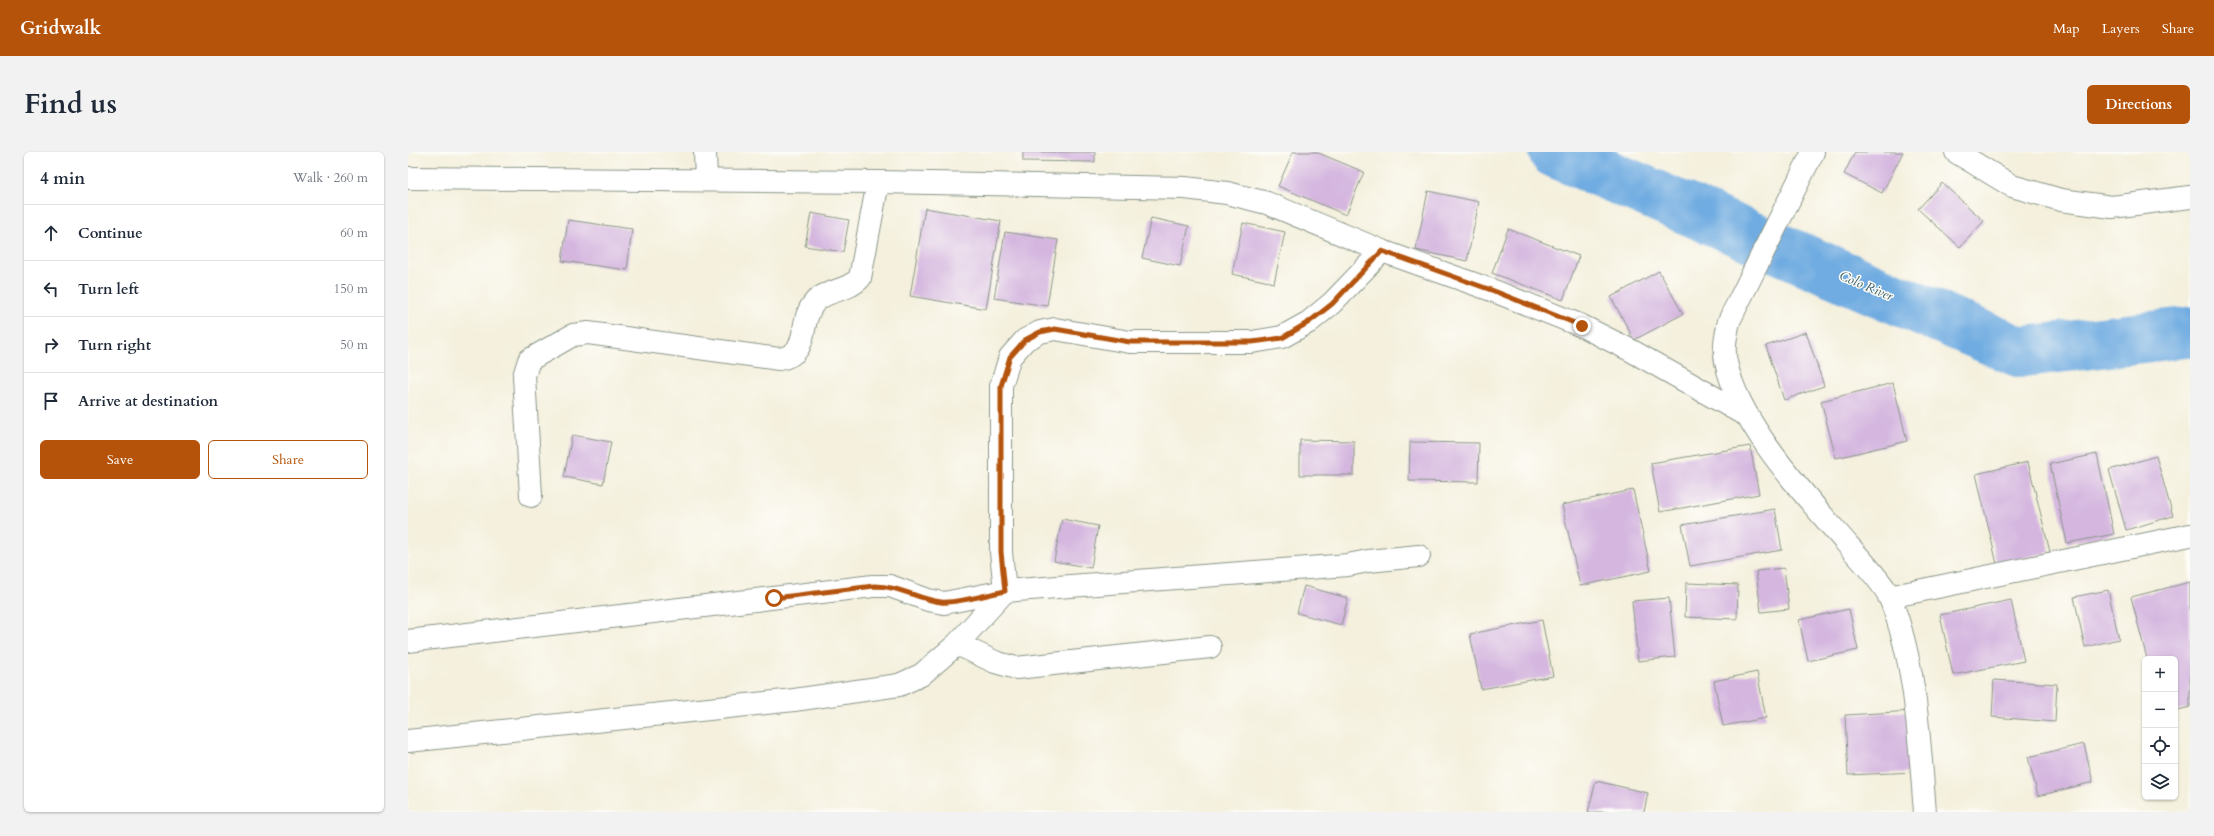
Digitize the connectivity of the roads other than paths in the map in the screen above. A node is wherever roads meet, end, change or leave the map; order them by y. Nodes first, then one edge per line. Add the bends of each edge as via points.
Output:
1 (706, 152) edge
2 (1813, 152) edge
3 (1956, 152) edge
4 (408, 178) edge
5 (706, 180) junction
6 (878, 182) junction
7 (2190, 197) edge
8 (1382, 251) junction
9 (1749, 418) junction
10 (531, 496) dead end
11 (2190, 535) edge
12 (1419, 556) dead end
13 (1005, 591) junction
14 (1890, 597) junction
15 (408, 641) edge
16 (957, 644) junction
17 (1210, 647) dead end
18 (408, 741) edge
19 (1925, 812) edge

1 - 5 street
2 - 9 street via 1729,321 1724,342 1726,362
3 - 7 street via 2012,186 2061,200 2112,207
4 - 5 street
5 - 6 street
6 - 8 street via 1185,188 1227,193 1268,203
6 - 10 street via 860,278 854,285 821,296 813,303 799,349 791,357 779,359 588,333 573,335 529,360 524,376
8 - 9 street via 1582,326 1632,351
8 - 13 street via 1332,304 1282,338 1252,342 1130,342 1055,329 1040,332 1025,340 1010,357 1001,386 1001,552
9 - 14 street via 1784,469
11 - 14 street
12 - 13 street via 1348,565
13 - 15 street via 944,603 890,586 874,586
13 - 16 street
14 - 19 street via 1915,692
16 - 17 street via 995,662 1016,668
16 - 18 street via 921,675 899,685 794,700

